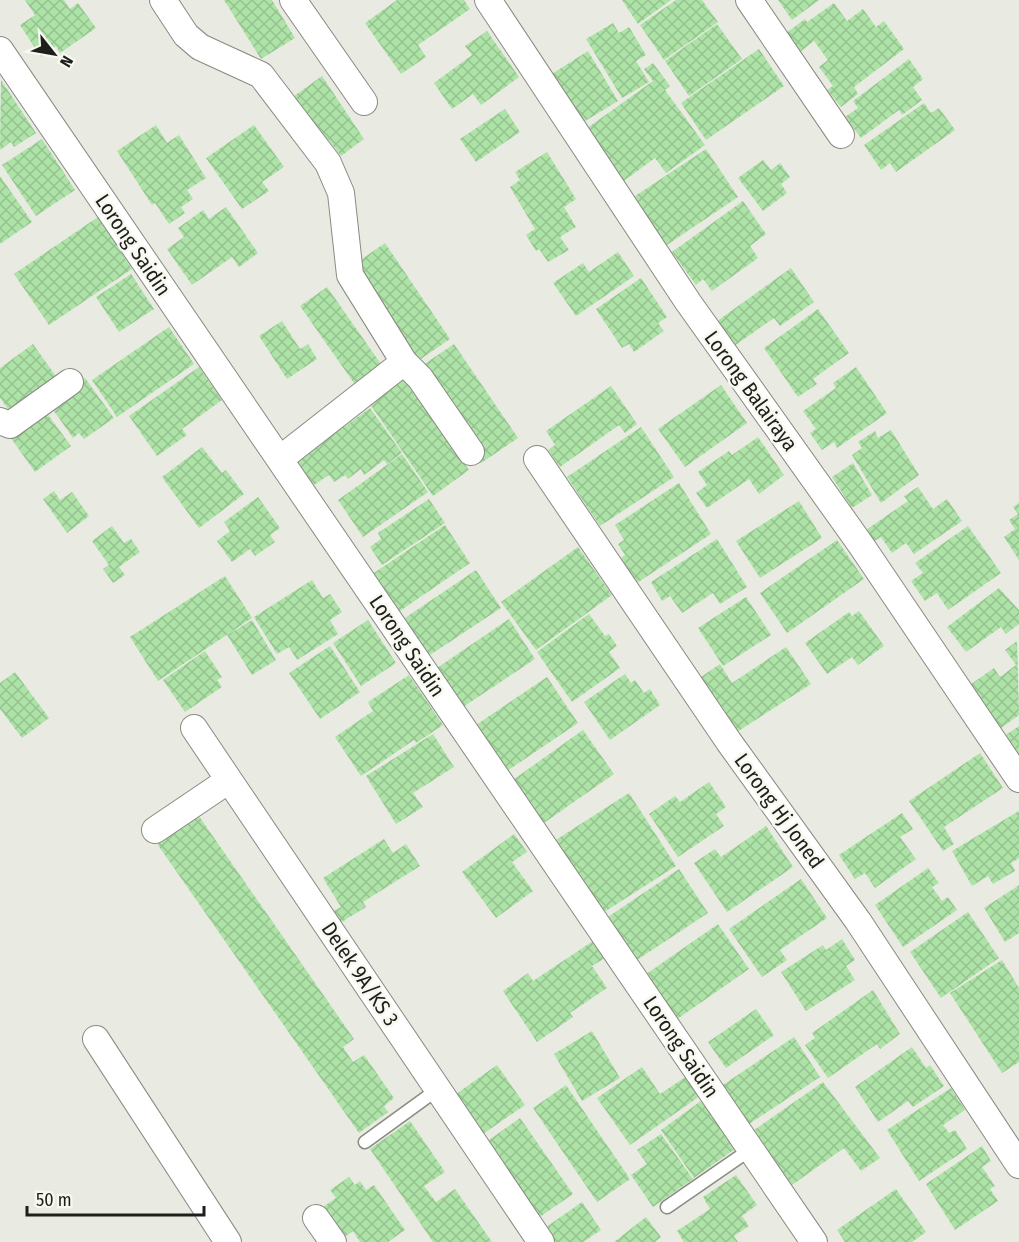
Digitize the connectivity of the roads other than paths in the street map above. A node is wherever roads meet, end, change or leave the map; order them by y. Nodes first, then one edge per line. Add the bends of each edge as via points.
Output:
1 (163, 0) edge
2 (293, 0) edge
3 (488, 0) edge
4 (749, 0) edge
5 (0, 50) edge
6 (364, 102) dead end
7 (841, 135) dead end
8 (404, 362) junction
9 (70, 382) dead end
10 (0, 421) edge
11 (471, 452) dead end
12 (279, 459) junction
13 (537, 459) dead end
14 (194, 728) dead end
15 (1019, 779) edge
16 (229, 780) junction
17 (155, 830) dead end
18 (96, 1039) dead end
19 (438, 1089) junction
20 (365, 1142) dead end
21 (751, 1149) junction
22 (1019, 1165) edge
23 (667, 1207) dead end
24 (316, 1218) dead end
25 (228, 1242) edge
26 (333, 1242) edge
27 (541, 1242) edge
28 (814, 1242) edge

1 - 8 street via 186,35 200,46 261,75 328,163 341,193 350,275
2 - 6 street
3 - 15 street, Lorong Balairaya via 688,302 861,545
4 - 7 street
5 - 12 street, Lorong Saidin
8 - 11 street via 420,378
8 - 12 street
9 - 10 street via 10,425
12 - 21 street, Lorong Saidin
13 - 22 street, Lorong Hj Joned via 729,742 858,921
14 - 16 street, Delek 9A/KS 3
16 - 17 street
16 - 19 street, Delek 9A/KS 3
18 - 25 street
19 - 20 lane
19 - 27 street, Delek 9A/KS 3
21 - 23 lane
21 - 28 street, Lorong Saidin
24 - 26 street

